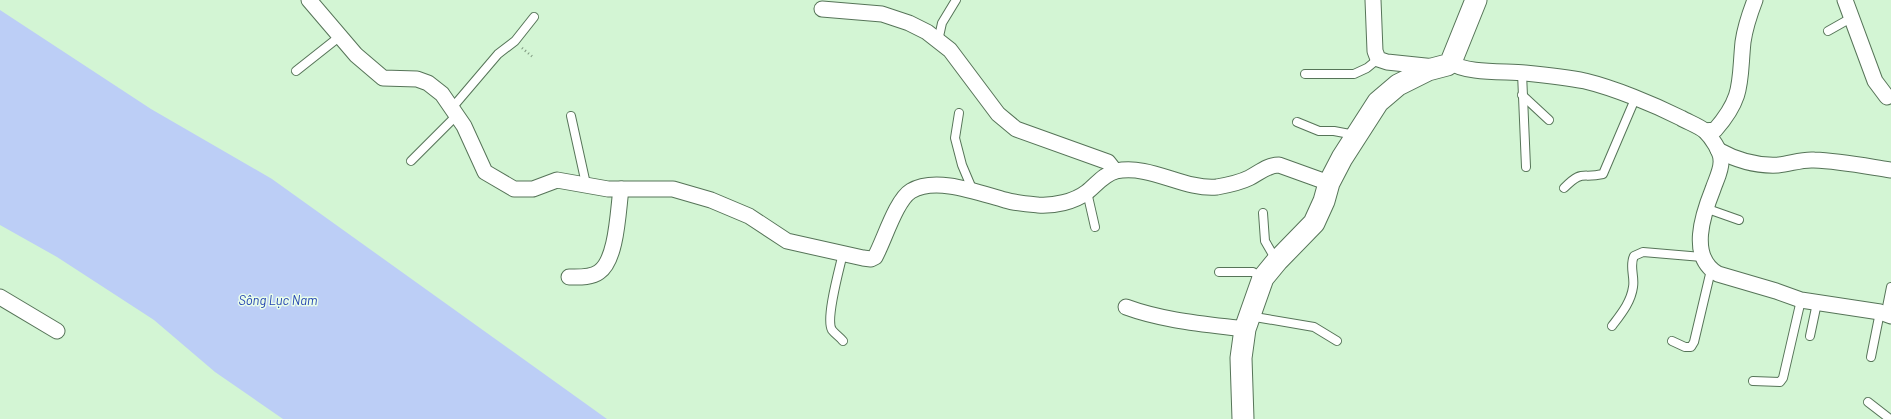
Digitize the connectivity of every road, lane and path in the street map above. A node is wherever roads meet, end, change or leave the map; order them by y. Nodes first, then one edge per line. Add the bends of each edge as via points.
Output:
1 (309, 0) edge
2 (956, 0) edge
3 (1373, 0) edge
4 (1476, 0) edge
5 (1755, 0) edge
6 (1845, 0) edge
7 (822, 9) dead end
8 (534, 17) dead end
9 (1851, 18) junction
10 (1828, 31) dead end
11 (339, 36) junction
12 (515, 41) junction
13 (938, 41) junction
14 (534, 58) dead end
15 (1378, 59) junction
16 (1443, 65) junction
17 (296, 72) dead end
18 (1522, 73) junction
19 (1305, 74) dead end
20 (1522, 96) junction
21 (1887, 97) dead end
22 (1635, 99) junction
23 (455, 112) junction
24 (959, 113) dead end
25 (571, 116) dead end
26 (1548, 120) dead end
27 (1297, 122) dead end
28 (1705, 131) junction
29 (1355, 136) junction
30 (1718, 150) junction
31 (411, 161) dead end
32 (1526, 167) dead end
33 (1891, 170) edge
34 (1115, 171) junction
35 (1329, 183) junction
36 (586, 184) junction
37 (1564, 188) dead end
38 (621, 189) junction
39 (973, 191) junction
40 (1087, 192) junction
41 (1706, 208) junction
42 (1262, 213) dead end
43 (1739, 220) dead end
44 (1095, 227) dead end
45 (843, 253) junction
46 (1702, 257) junction
47 (1277, 261) junction
48 (1711, 270) junction
49 (1219, 272) dead end
50 (568, 277) dead end
51 (1263, 278) junction
52 (1891, 287) edge
53 (0, 297) edge
54 (1801, 300) junction
55 (1817, 303) junction
56 (1126, 307) dead end
57 (1887, 315) edge
58 (1247, 322) junction
59 (1612, 326) dead end
60 (57, 331) dead end
61 (1810, 336) dead end
62 (843, 341) dead end
63 (1337, 341) dead end
64 (1672, 341) dead end
65 (1871, 356) dead end
66 (1753, 380) dead end
67 (1868, 402) dead end
68 (1243, 419) edge
69 (1890, 419) edge

1 - 11 street
2 - 13 lane via 942,23
3 - 15 street via 1375,51
4 - 16 street via 1454,58
5 - 28 street via 1743,40 1742,74 1736,101 1716,130
6 - 9 street
7 - 13 street via 882,14 909,23
8 - 12 lane
9 - 10 lane
9 - 21 street via 1875,81
11 - 17 lane
11 - 23 street via 356,55 383,78 428,83 442,94
12 - 14 path
12 - 23 lane via 498,54
13 - 34 street via 950,50 1006,122 1016,129 1108,162
15 - 16 street via 1387,62
15 - 19 lane via 1354,74
16 - 18 street
16 - 29 street via 1398,85 1378,102
18 - 20 lane
18 - 22 street via 1586,82
20 - 26 lane
20 - 32 lane
22 - 28 street
22 - 37 lane via 1602,174 1582,175
23 - 31 lane
23 - 36 street via 485,172 514,189 533,189 557,180
24 - 39 lane via 955,138 962,165
25 - 36 lane
27 - 29 lane via 1319,131 1334,131
28 - 30 street
29 - 35 street
30 - 33 street via 1731,157 1756,163 1778,165 1812,159
30 - 41 street via 1720,168
34 - 35 street via 1149,173 1195,185 1216,187 1236,183 1271,165 1278,165
34 - 40 street
35 - 47 street via 1314,223
36 - 38 street
38 - 45 street via 673,189 711,200 749,216 787,241
38 - 50 street via 614,238 604,268 588,276
39 - 40 street via 1006,201 1038,205 1064,202
39 - 45 street via 942,185 925,186 911,191 902,199 875,257 863,258
40 - 44 lane
41 - 43 lane
41 - 46 street via 1700,238
42 - 47 lane via 1265,241
45 - 62 lane via 831,306 831,326
46 - 48 street
46 - 59 lane via 1643,252 1634,256 1631,295
47 - 51 street
48 - 54 street
48 - 64 lane via 1694,342 1691,347
49 - 51 lane via 1253,272
51 - 58 street
52 - 57 lane
53 - 60 street
54 - 55 street
54 - 66 lane via 1783,378 1780,382
55 - 57 street
55 - 61 lane
56 - 58 street via 1178,320
57 - 65 lane
58 - 63 lane via 1314,327
58 - 68 street via 1241,358
67 - 69 lane

